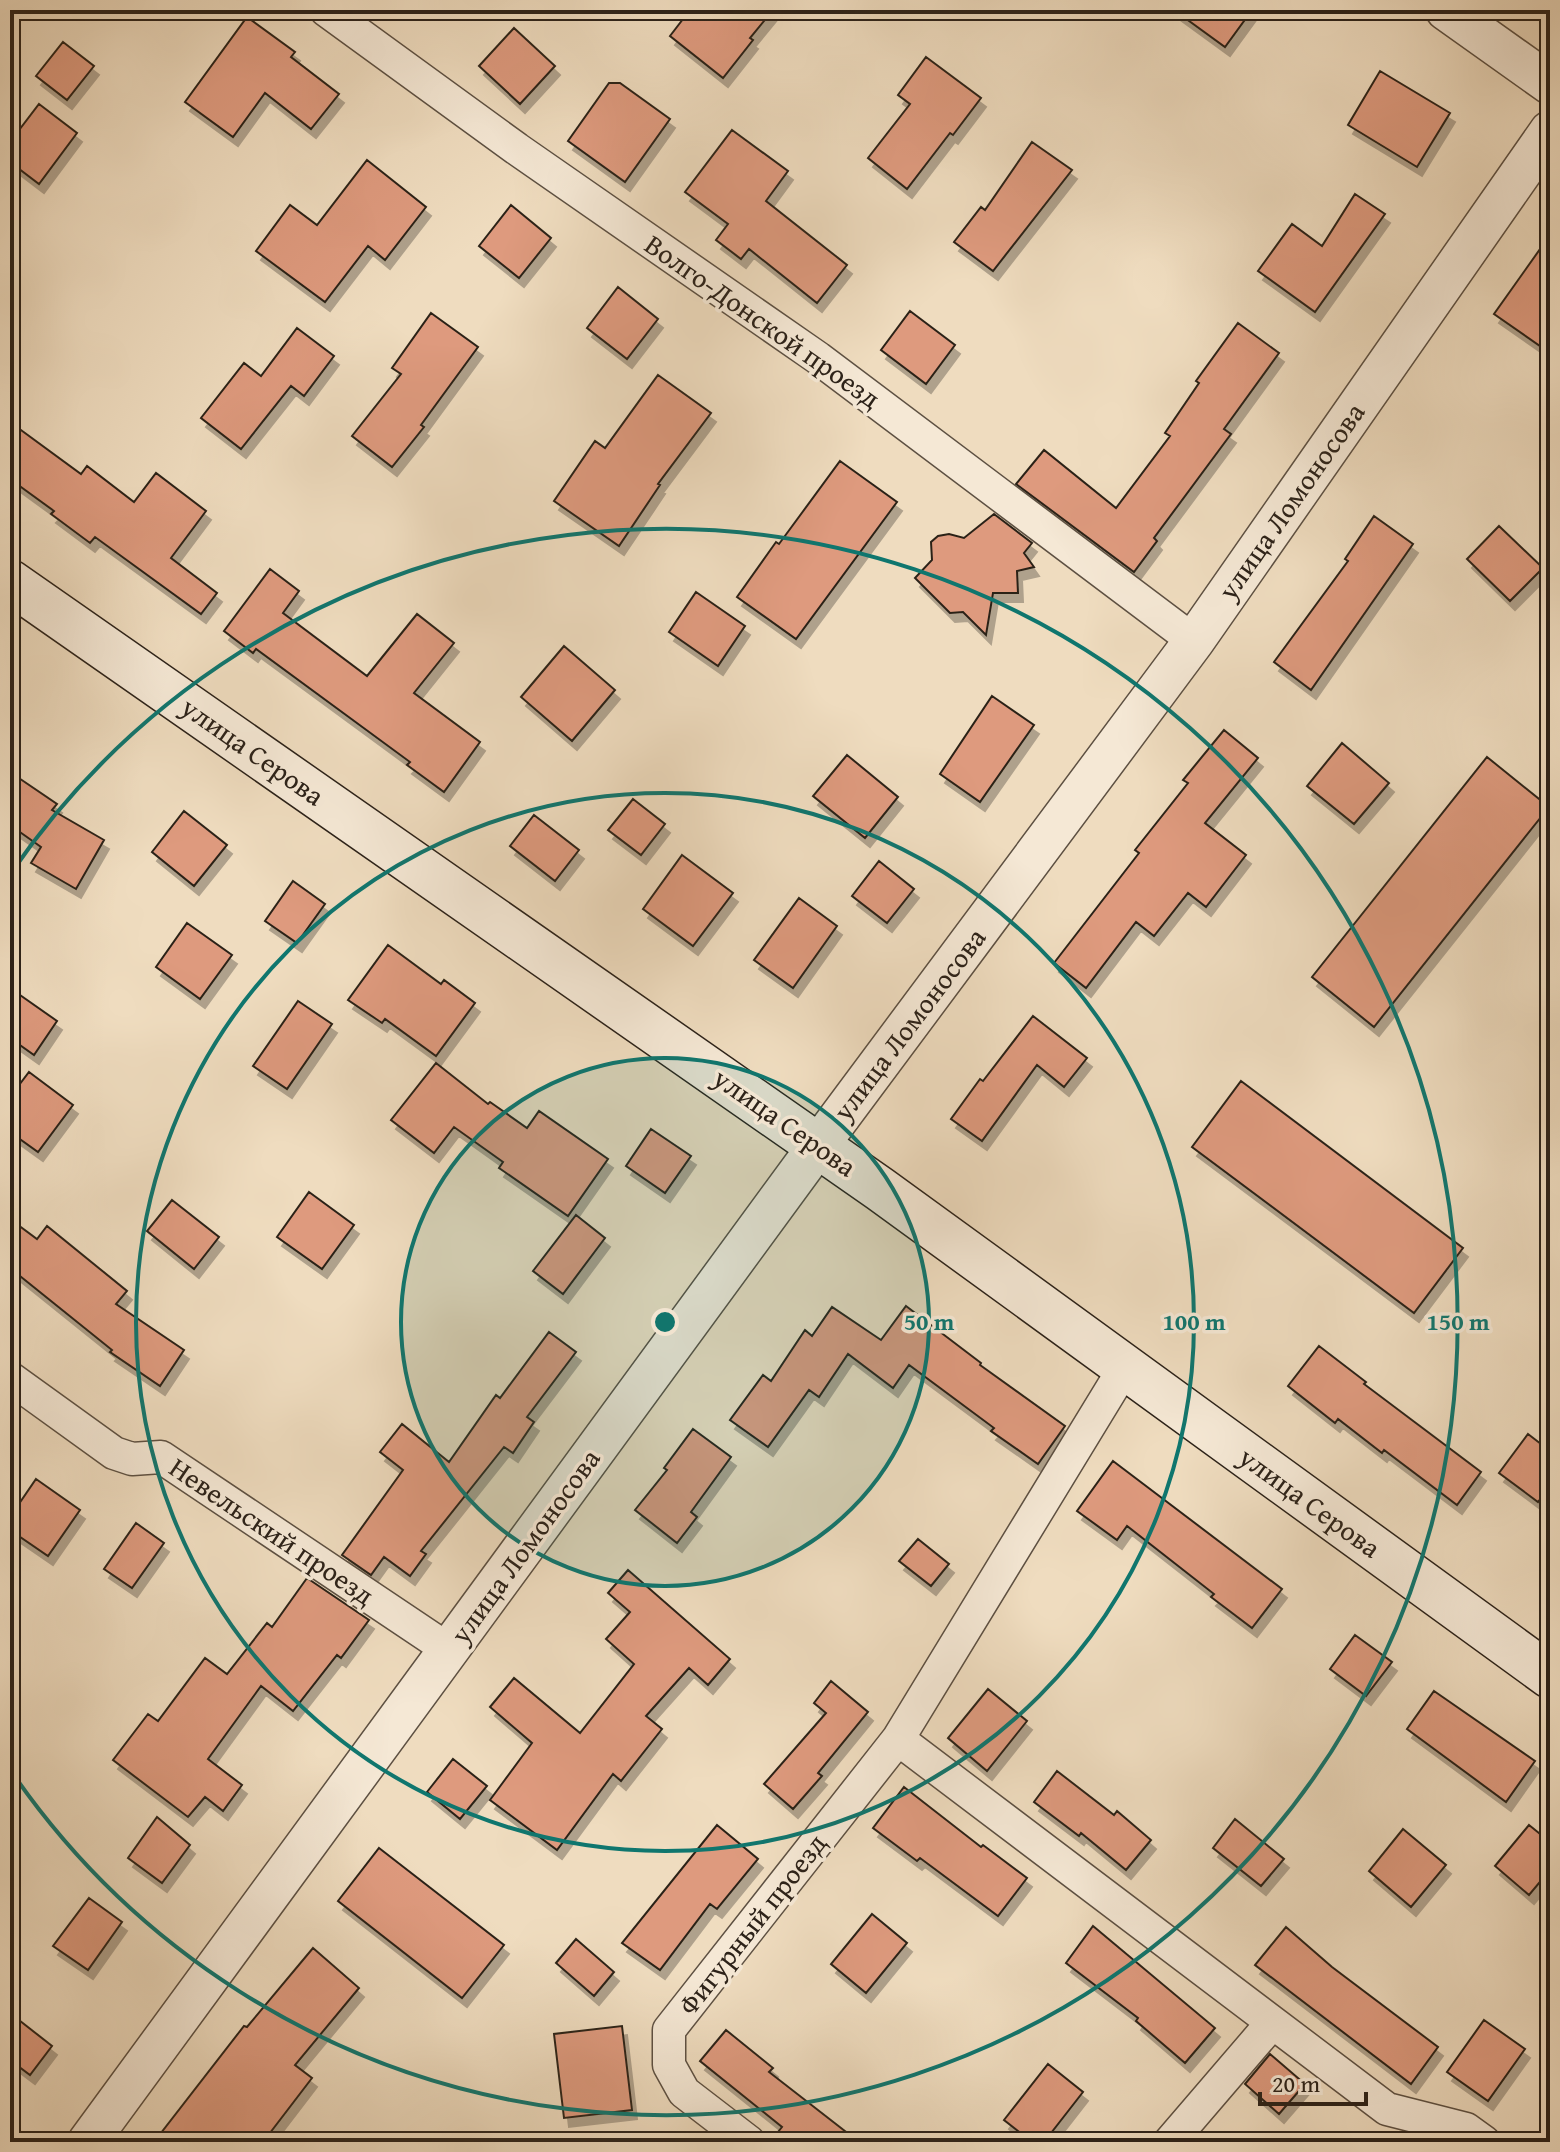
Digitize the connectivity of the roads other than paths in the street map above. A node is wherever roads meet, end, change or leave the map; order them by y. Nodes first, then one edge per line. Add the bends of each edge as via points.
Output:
1 (326, 10) edge
2 (1446, 10) edge
3 (1550, 84) edge
4 (1550, 131) edge
5 (10, 582) edge
6 (1194, 641) junction
7 (818, 1146) junction
8 (1125, 1367) junction
9 (10, 1378) edge
10 (449, 1650) junction
11 (1550, 1676) edge
12 (898, 1739) junction
13 (1272, 2023) junction
14 (88, 2142) edge
15 (749, 2142) edge
16 (1170, 2142) edge
17 (1484, 2142) edge

1 - 6 street, Волго-Донской проезд via 818,358
2 - 3 street
4 - 6 street, улица Ломоносова
5 - 7 main road, улица Серова
6 - 7 street, улица Ломоносова
7 - 8 main road, улица Серова
7 - 10 street, улица Ломоносова
8 - 11 main road, улица Серова
8 - 12 street, Фигурный проезд
9 - 10 street, Невельский проезд via 114,1453 132,1459 161,1457
10 - 14 street, улица Ломоносова
12 - 13 street
12 - 15 street, Фигурный проезд via 669,2030 669,2065 684,2092
13 - 16 street
13 - 17 street via 1387,2109 1466,2129

